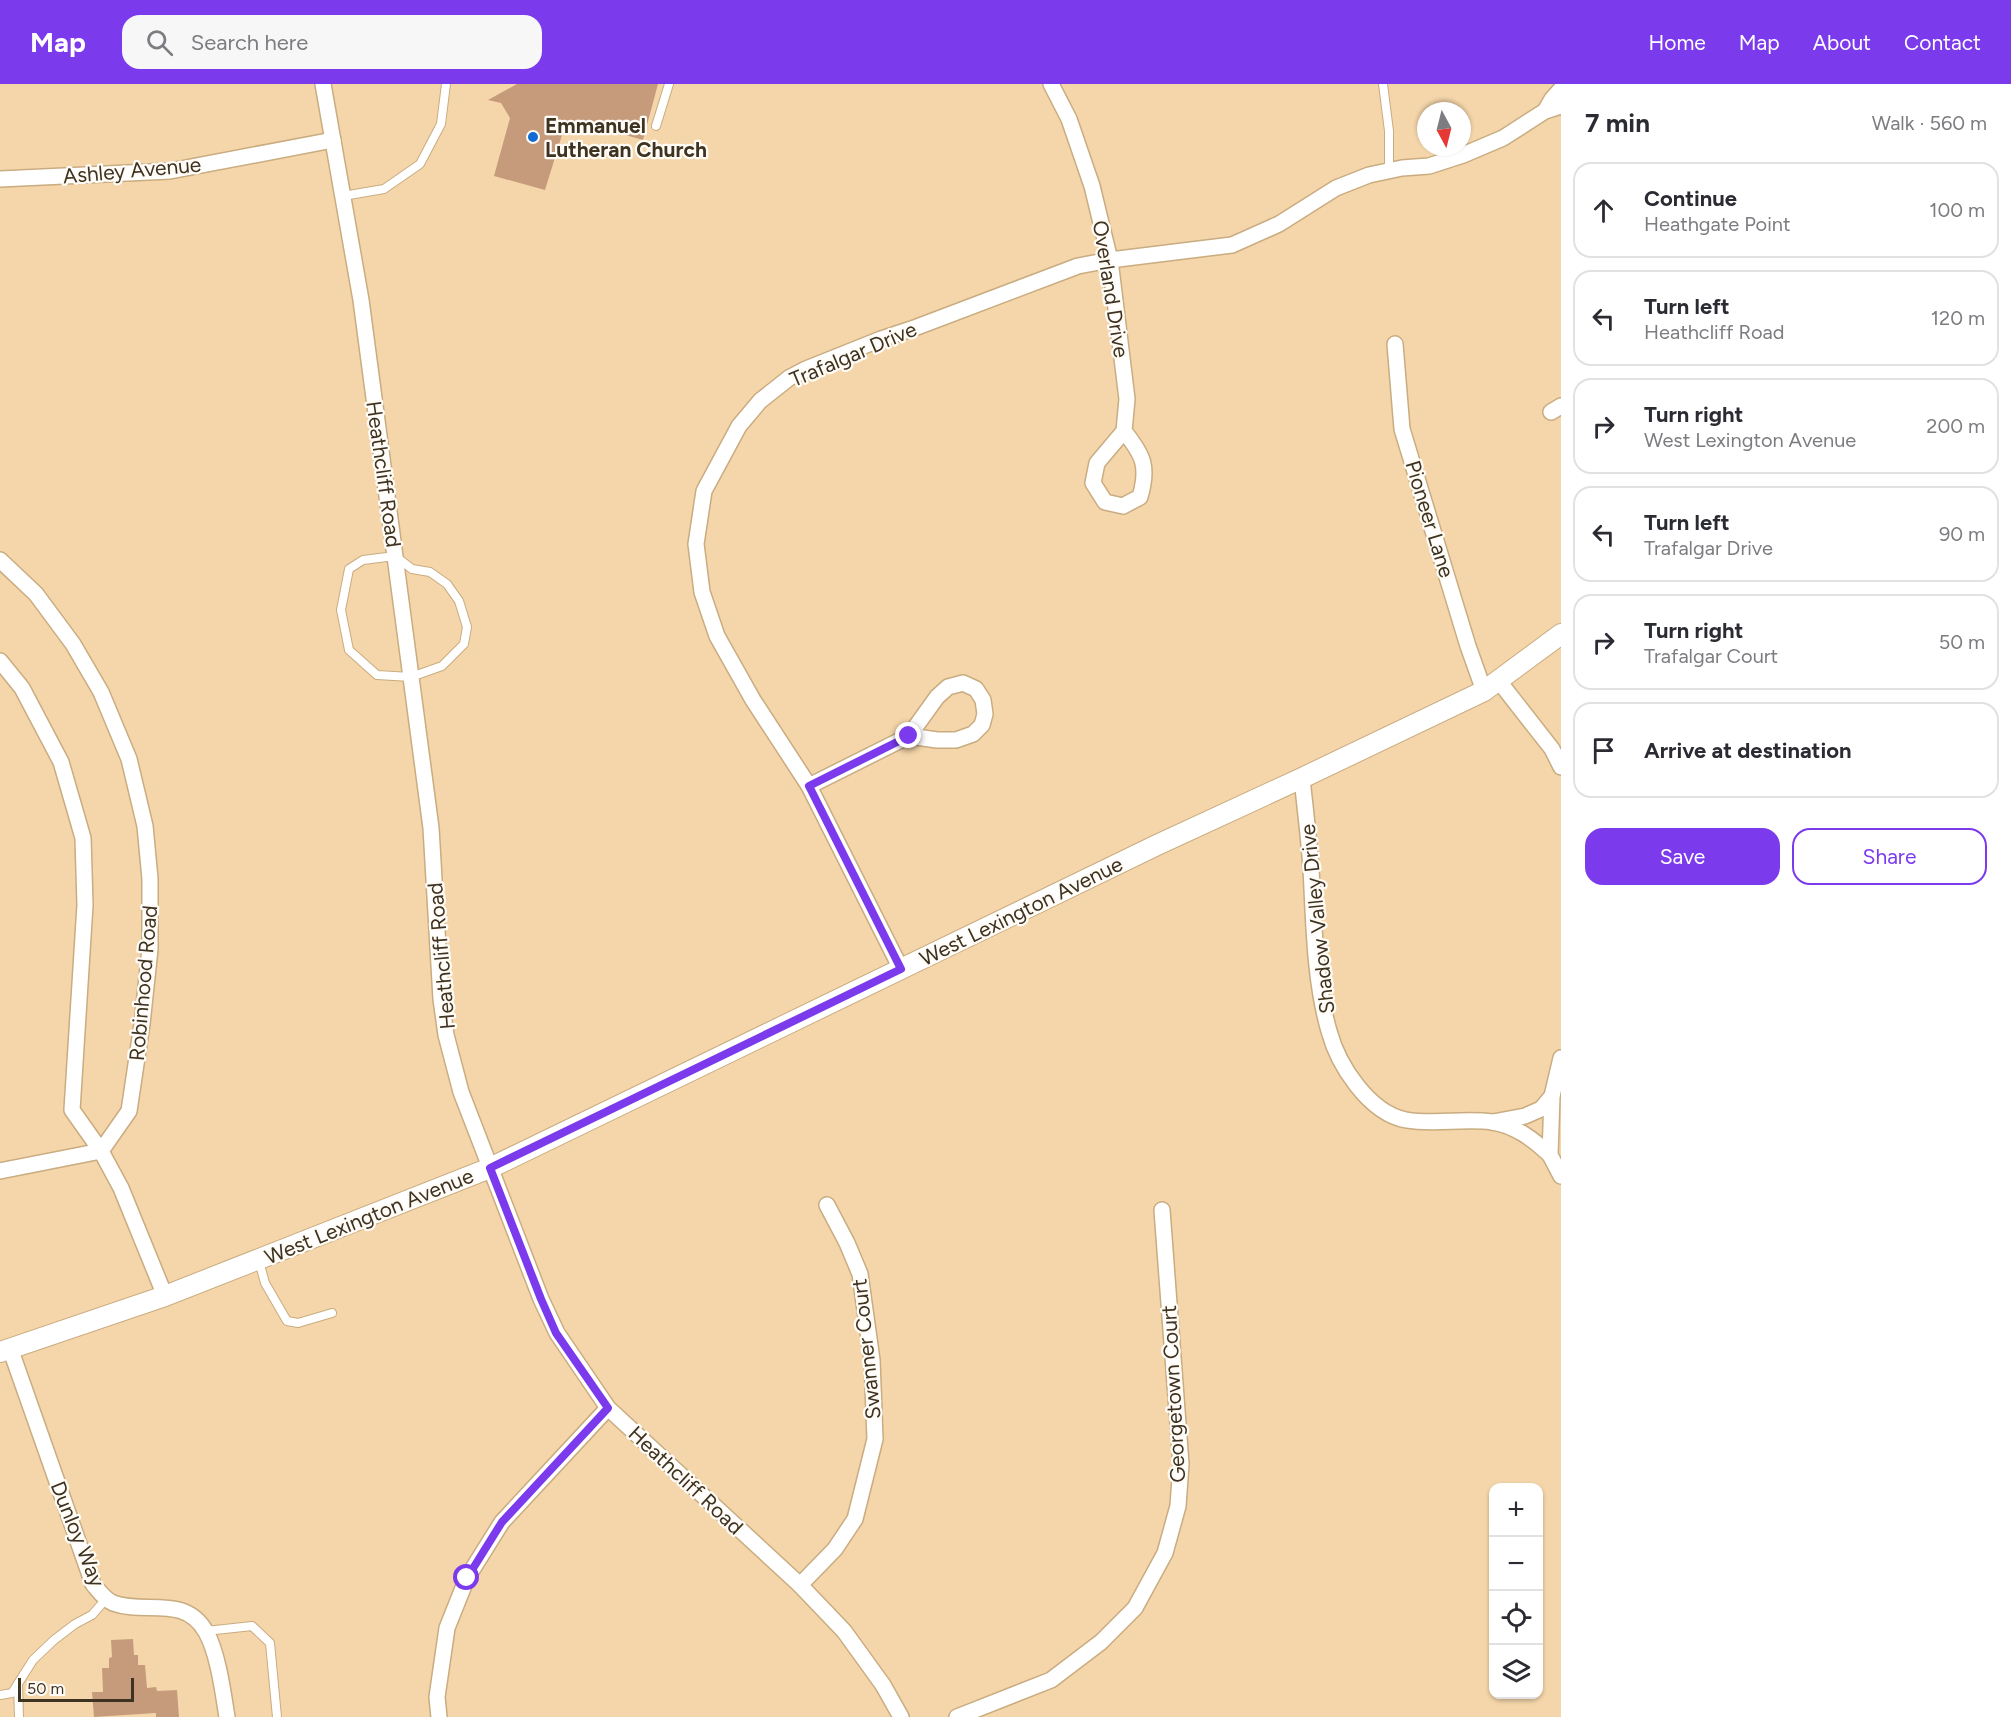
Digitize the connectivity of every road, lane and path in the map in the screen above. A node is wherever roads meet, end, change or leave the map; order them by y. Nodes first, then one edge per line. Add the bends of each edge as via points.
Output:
1 (323, 84) edge
2 (446, 84) edge
3 (669, 84) edge
4 (1051, 84) edge
5 (1383, 84) edge
6 (1561, 89) edge
7 (1561, 106) edge
8 (1545, 111) junction
9 (656, 126) dead end
10 (333, 140) junction
11 (1389, 171) junction
12 (0, 179) edge
13 (343, 196) junction
14 (1110, 260) junction
15 (1395, 344) dead end
16 (1124, 431) junction
17 (395, 556) junction
18 (0, 560) edge
19 (1561, 634) edge
20 (0, 661) edge
21 (411, 676) junction
22 (1491, 686) junction
23 (909, 736) junction
24 (1561, 767) edge
25 (1302, 778) junction
26 (809, 786) junction
27 (901, 969) junction
28 (1561, 1058) edge
29 (1552, 1096) junction
30 (1493, 1122) junction
31 (101, 1151) junction
32 (1550, 1155) junction
33 (490, 1168) junction
34 (0, 1171) edge
35 (1561, 1176) edge
36 (827, 1205) dead end
37 (1161, 1210) dead end
38 (259, 1260) junction
39 (165, 1296) junction
40 (332, 1313) dead end
41 (5, 1350) edge
42 (608, 1408) junction
43 (800, 1585) junction
44 (106, 1599) junction
45 (206, 1631) junction
46 (18, 1684) junction
47 (0, 1695) edge
48 (20, 1717) edge
49 (227, 1717) edge
50 (277, 1717) edge
51 (439, 1717) edge
52 (901, 1717) edge
53 (957, 1717) edge

1 - 10 street, Heathcliff Road
2 - 13 lane via 441,124 420,164 384,189
3 - 9 lane
4 - 14 street, Overland Drive via 1069,118
5 - 11 lane
6 - 8 street, Trafalgar Drive
7 - 8 street, Trafalgar Drive
8 - 11 street, Trafalgar Drive via 1503,138 1463,155 1429,166
10 - 12 street, Ashley Avenue via 170,171
10 - 13 street, Heathcliff Road
11 - 14 street, Trafalgar Drive via 1336,188 1279,224 1232,245
13 - 17 street, Heathcliff Road
14 - 16 street, Overland Drive via 1127,399
14 - 26 street, Trafalgar Drive via 1078,266 806,369 760,401 739,426 704,491 696,544 702,592 717,636
15 - 22 street, Pioneer Lane via 1402,429 1468,645
16 - 16 street via 1140,452 1145,479 1140,497 1123,506 1105,502 1093,483 1097,463
17 - 21 street, Heathcliff Road
17 - 21 lane via 412,569 430,572 447,584 459,601 467,627 464,644 442,666
17 - 21 lane via 363,560 349,569 341,610 349,651 377,675
18 - 31 street, Robinhood Road via 36,594 73,644 101,692 129,759 145,826 150,949 142,1024 129,1111
19 - 22 street, West Lexington Avenue
20 - 31 street via 22,688 61,762 83,838 85,905 72,1110
21 - 33 street, Heathcliff Road via 431,828 446,1035 461,1092
22 - 24 street, Pioneer Lane via 1552,749
22 - 25 street, West Lexington Avenue
23 - 23 street via 956,740 973,734 982,725 983,700 976,689 963,684 948,687
23 - 26 street
25 - 27 street, West Lexington Avenue
25 - 30 street, Shadow Valley Drive via 1322,998 1329,1033 1345,1069 1384,1112 1405,1120
26 - 27 street, Trafalgar Drive
27 - 33 street, West Lexington Avenue
28 - 29 street
29 - 30 street, Shadow Valley Drive via 1541,1109
29 - 32 street
30 - 32 street, Shadow Valley Drive via 1529,1136
31 - 34 street
31 - 39 street via 121,1188
32 - 35 street
33 - 38 street, West Lexington Avenue
33 - 42 street, Heathcliff Road via 556,1333
36 - 43 street, Swanner Court via 860,1274 872,1360 875,1439 855,1519 835,1549
37 - 53 street, Georgetown Court via 1181,1464 1178,1506 1165,1553 1135,1608 1101,1642 1051,1680
38 - 39 street, West Lexington Avenue
38 - 40 lane via 265,1283 286,1321 298,1323
39 - 41 street, West Lexington Avenue
41 - 44 street, Dunloy Way via 93,1584
42 - 43 street, Heathcliff Road
42 - 51 street via 502,1522 467,1578 447,1628
43 - 52 street, Heathcliff Road via 846,1633
44 - 45 street, Dunloy Way via 129,1607 181,1610
44 - 46 lane via 92,1615 54,1640 33,1660
45 - 49 street
45 - 50 lane via 252,1626 270,1643
46 - 47 lane via 12,1694
46 - 48 lane

